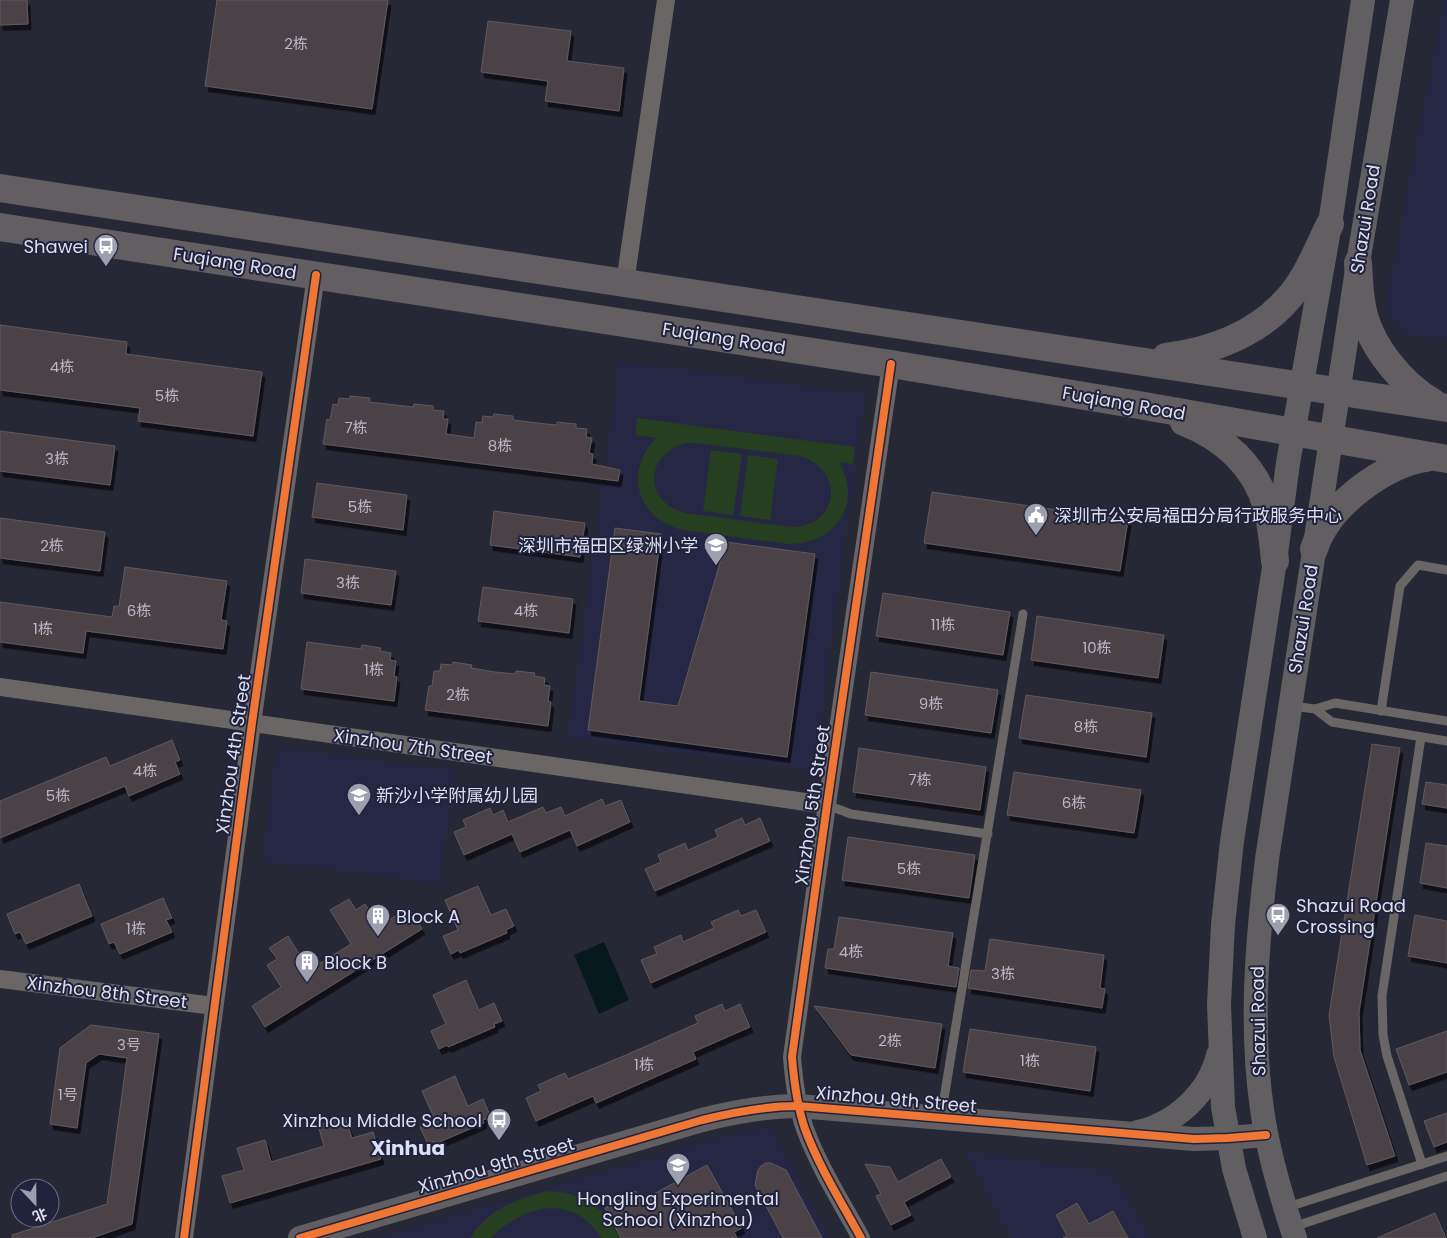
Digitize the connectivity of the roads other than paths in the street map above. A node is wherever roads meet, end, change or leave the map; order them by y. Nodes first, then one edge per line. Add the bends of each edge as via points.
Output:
1 (666, 0) edge
2 (1363, 0) edge
3 (1402, 0) edge
4 (0, 188) edge
5 (1330, 224) junction
6 (0, 227) edge
7 (1358, 263) junction
8 (316, 275) junction
9 (625, 283) junction
10 (1132, 360) junction
11 (891, 364) junction
12 (1301, 386) junction
13 (1338, 392) junction
14 (1133, 404) junction
15 (1443, 407) edge
16 (1293, 432) junction
17 (1331, 439) junction
18 (1447, 459) edge
19 (1314, 550) junction
20 (1275, 561) junction
21 (1447, 570) edge
22 (1023, 614) dead end
23 (0, 687) edge
24 (1290, 706) junction
25 (1315, 709) junction
26 (1381, 711) junction
27 (1447, 721) edge
28 (252, 723) junction
29 (1421, 737) junction
30 (1447, 741) edge
31 (827, 805) junction
32 (988, 834) junction
33 (0, 979) edge
34 (214, 1006) junction
35 (1220, 1036) junction
36 (798, 1106) junction
37 (941, 1118) junction
38 (1126, 1134) junction
39 (1266, 1135) junction
40 (1228, 1138) junction
41 (1447, 1156) edge
42 (1422, 1164) junction
43 (1447, 1176) edge
44 (1290, 1225) edge
45 (184, 1238) edge
46 (300, 1238) edge
47 (861, 1238) edge
48 (1255, 1238) edge

1 - 9 street
2 - 5 street, Shazui Road
3 - 7 street, Shazui Road
4 - 9 main road
5 - 10 main road via 1308,270 1287,300 1263,322 1234,339 1200,352
5 - 12 street, Shazui Road
6 - 8 main road, Fuqiang Road
7 - 13 street, Shazui Road
7 - 15 main road via 1362,306 1374,339 1403,380 1420,395
8 - 11 main road, Fuqiang Road
8 - 28 street, Xinzhou 4th Street
9 - 10 main road
10 - 12 main road
11 - 14 main road, Fuqiang Road
11 - 31 street, Xinzhou 5th Street
12 - 13 main road
12 - 16 street, Shazui Road
13 - 15 main road
13 - 17 street, Shazui Road
14 - 16 main road, Fuqiang Road
14 - 20 main road via 1191,425 1218,439 1250,470 1267,507
16 - 17 main road, Fuqiang Road
16 - 20 street, Shazui Road
17 - 18 main road, Fuqiang Road
17 - 19 street, Shazui Road
18 - 19 main road via 1413,460 1378,476 1333,516
19 - 24 street, Shazui Road
20 - 35 street, Shazui Road via 1225,900 1219,983
21 - 26 lane via 1418,565 1400,586
22 - 32 lane
23 - 28 street, Xinzhou 7th Street
24 - 25 lane
24 - 39 street, Shazui Road via 1256,958 1260,1098
25 - 26 lane via 1335,703
25 - 29 lane via 1332,722
26 - 27 lane
28 - 31 street, Xinzhou 7th Street
28 - 34 street, Xinzhou 4th Street
29 - 30 lane
29 - 42 lane via 1382,996 1382,1014 1387,1056
31 - 32 lane via 851,814
31 - 36 street, Xinzhou 5th Street via 792,1057
32 - 37 lane
33 - 34 street, Xinzhou 8th Street
34 - 45 street, Xinzhou 4th Street
35 - 38 street via 1213,1070 1190,1104 1162,1124
35 - 40 street, Shazui Road via 1222,1095
36 - 37 street, Xinzhou 9th Street
36 - 46 street, Xinzhou 9th Street via 771,1106 702,1120
36 - 47 street, Xinzhou 5th Street via 814,1151
37 - 38 street, Xinzhou 9th Street
38 - 40 street, Xinzhou 9th Street
39 - 40 street, Xinzhou 9th Street
39 - 44 street, Shazui Road
40 - 48 street, Shazui Road via 1238,1188
41 - 42 lane
42 - 44 lane
43 - 44 lane

